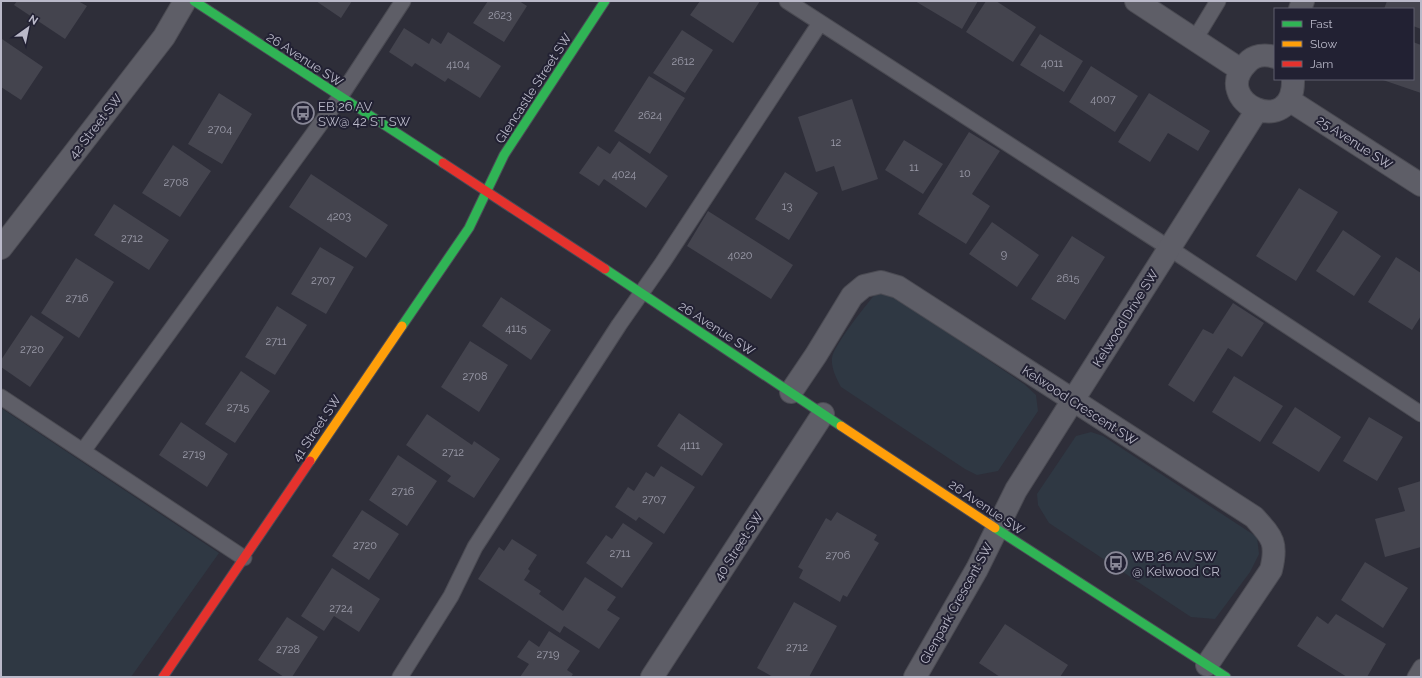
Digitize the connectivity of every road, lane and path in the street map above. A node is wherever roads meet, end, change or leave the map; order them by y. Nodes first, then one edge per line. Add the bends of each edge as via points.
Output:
1 (185, 1) edge
2 (194, 1) edge
3 (403, 1) edge
4 (605, 1) edge
5 (786, 1) edge
6 (1136, 1) edge
7 (1218, 1) edge
8 (820, 23) junction
9 (1195, 39) junction
10 (1274, 57) edge
11 (1241, 70) junction
12 (1291, 89) edge
13 (340, 97) junction
14 (1257, 110) junction
15 (1421, 185) edge
16 (486, 191) junction
17 (1, 248) edge
18 (1170, 248) junction
19 (641, 293) junction
20 (791, 392) junction
21 (1, 397) edge
22 (1072, 401) junction
23 (824, 414) junction
24 (1421, 414) edge
25 (83, 451) junction
26 (996, 529) junction
27 (244, 558) junction
28 (1207, 664) junction
29 (1421, 667) edge
30 (163, 677) edge
31 (400, 677) edge
32 (652, 677) edge
33 (915, 677) edge
34 (1226, 677) edge
35 (1415, 677) edge

1 - 17 street, 42 Street SW via 164,37
2 - 13 street, 26 Avenue SW
3 - 13 lane
4 - 16 street, Glencastle Street SW via 504,155
5 - 8 lane
6 - 9 street
7 - 9 lane
8 - 18 lane
8 - 19 lane
9 - 11 street
10 - 11 street via 1257,56
11 - 14 street via 1237,82 1240,94 1246,104
12 - 14 street via 1283,106 1275,111
12 - 15 street, 25 Avenue SW
13 - 16 street, 26 Avenue SW
13 - 25 lane
14 - 18 street, Kelwood Drive SW
16 - 19 street, 26 Avenue SW
16 - 27 street, 41 Street SW via 469,228
18 - 22 street, Kelwood Drive SW
18 - 24 lane
19 - 20 street, 26 Avenue SW
19 - 31 lane via 475,547 451,596
20 - 22 street, Kelwood Crescent SW via 852,296 864,286 881,282 898,287
20 - 23 street, 26 Avenue SW
21 - 25 lane
22 - 26 street, Kelwood Drive SW via 1016,490
22 - 28 street, Kelwood Crescent SW via 1254,517 1271,536 1275,553 1271,570
23 - 26 street, 26 Avenue SW
23 - 32 street, 40 Street SW
25 - 27 lane
26 - 28 street, 26 Avenue SW
26 - 33 street, Glenpark Crescent SW via 977,569
27 - 30 street, 41 Street SW
28 - 34 street, 26 Avenue SW
29 - 35 lane

